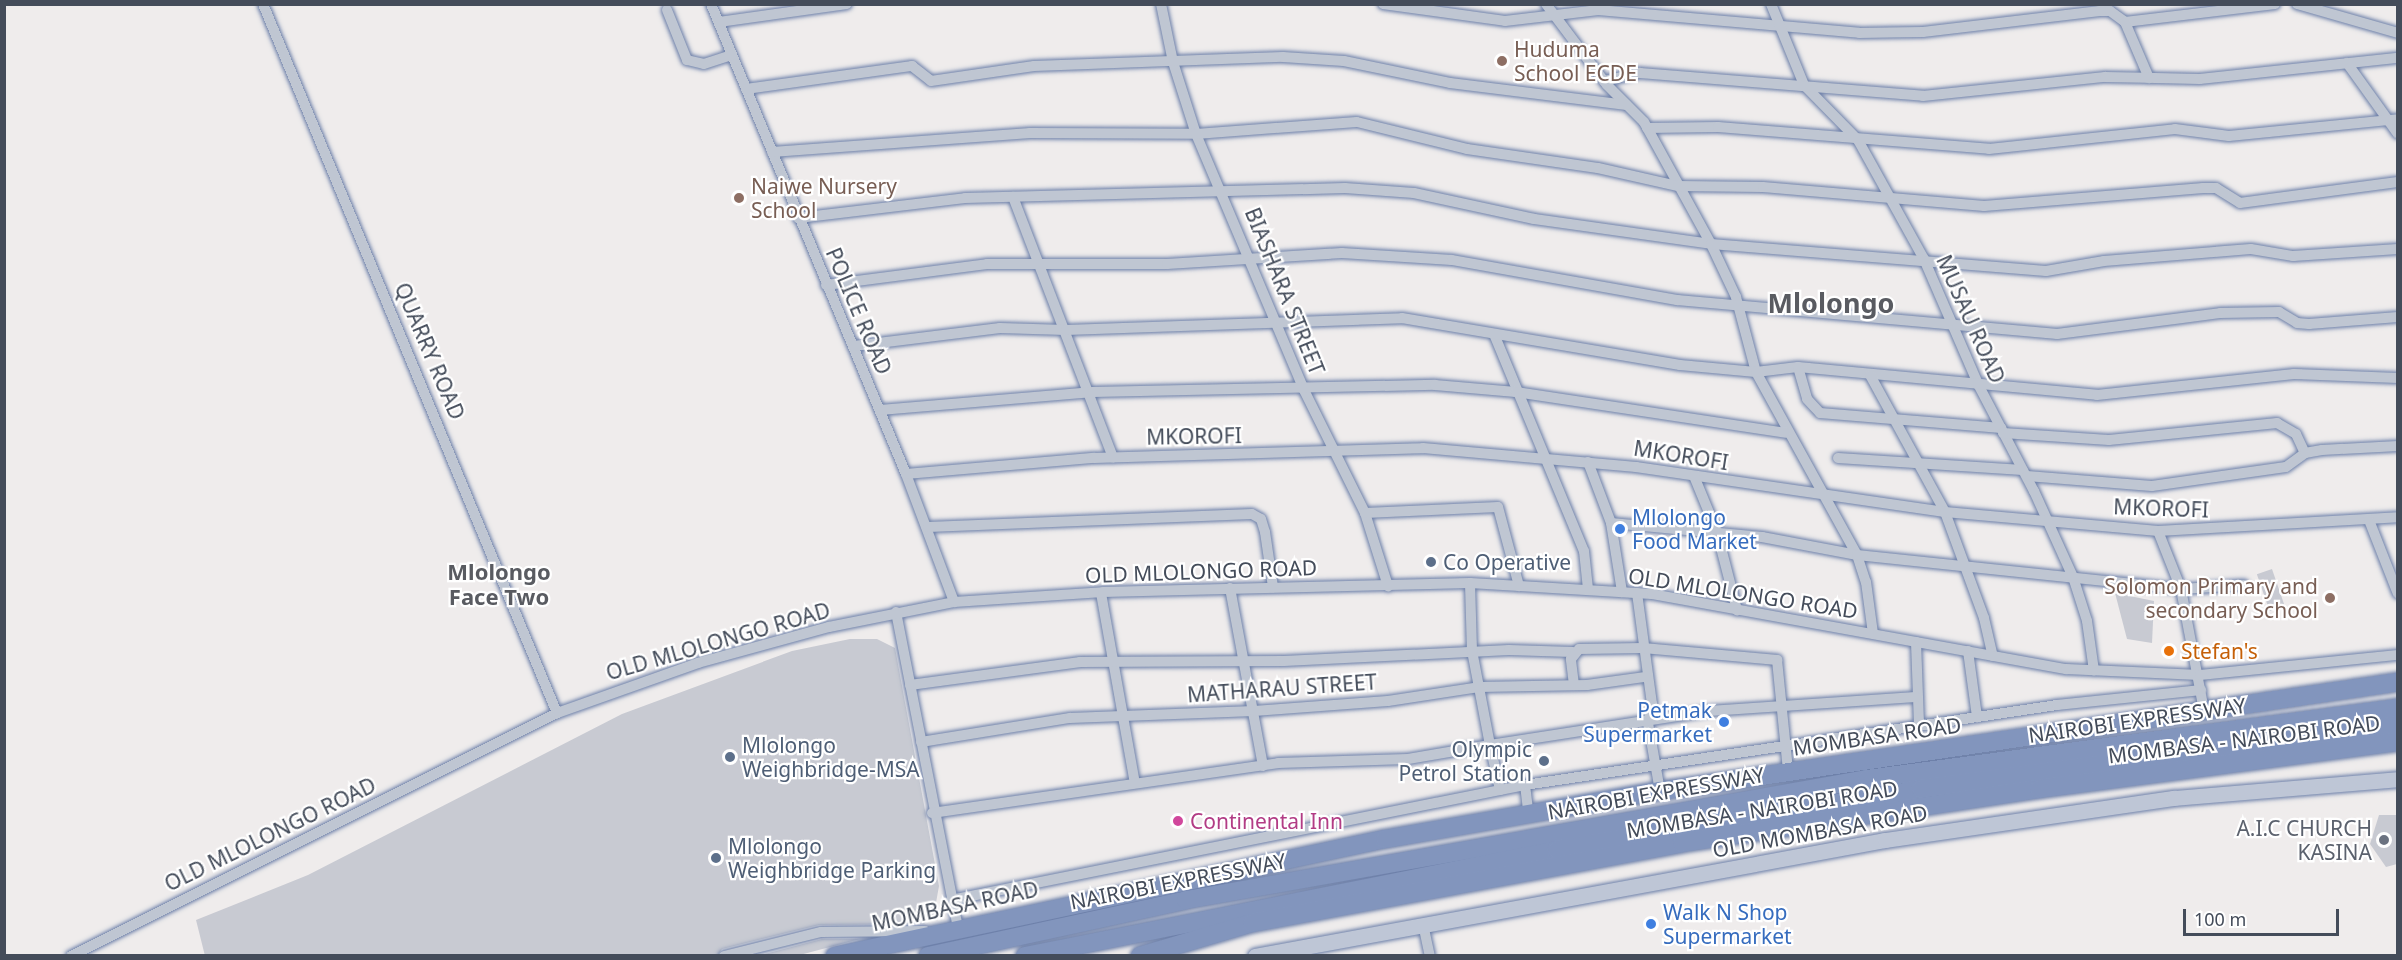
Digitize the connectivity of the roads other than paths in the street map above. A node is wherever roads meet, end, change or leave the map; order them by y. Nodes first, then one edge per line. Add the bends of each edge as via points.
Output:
1 (263, 4) edge
2 (711, 4) edge
3 (848, 4) edge
4 (1161, 4) edge
5 (1383, 4) edge
6 (1546, 4) edge
7 (1772, 4) edge
8 (2275, 4) edge
9 (2297, 4) edge
10 (667, 10) dead end
11 (1552, 16) junction
12 (719, 22) junction
13 (2125, 22) junction
14 (1780, 27) junction
15 (2397, 33) edge
16 (732, 55) junction
17 (2397, 58) edge
18 (1173, 62) junction
19 (2347, 63) junction
20 (2149, 78) junction
21 (1604, 81) junction
22 (1804, 85) junction
23 (746, 89) junction
24 (1627, 105) junction
25 (2393, 120) edge
26 (1647, 128) junction
27 (1196, 134) junction
28 (2397, 134) edge
29 (1858, 140) junction
30 (772, 152) junction
31 (2397, 182) edge
32 (1678, 186) junction
33 (1224, 192) junction
34 (1014, 197) junction
35 (1894, 199) junction
36 (798, 218) junction
37 (1711, 244) junction
38 (2397, 249) edge
39 (1251, 258) junction
40 (1924, 259) junction
41 (1038, 262) junction
42 (826, 285) junction
43 (1739, 306) junction
44 (2397, 316) edge
45 (1277, 323) junction
46 (1951, 325) junction
47 (1066, 330) junction
48 (1494, 334) junction
49 (854, 346) junction
50 (1798, 367) junction
51 (1756, 372) junction
52 (1870, 375) junction
53 (2397, 378) edge
54 (1979, 386) junction
55 (1304, 390) junction
56 (1516, 392) junction
57 (1089, 393) junction
58 (880, 410) junction
59 (1893, 419) junction
60 (2002, 430) junction
61 (1786, 433) junction
62 (2397, 446) edge
63 (2305, 453) junction
64 (1336, 454) junction
65 (1113, 457) junction
66 (1546, 457) junction
67 (1838, 458) dead end
68 (1588, 462) junction
69 (1918, 465) junction
70 (2025, 473) junction
71 (906, 474) junction
72 (1694, 476) junction
73 (1823, 495) junction
74 (1945, 512) junction
75 (1365, 513) junction
76 (2397, 517) edge
77 (2369, 520) junction
78 (1611, 523) junction
79 (2048, 523) junction
80 (928, 527) junction
81 (2157, 531) junction
82 (1717, 532) junction
83 (1857, 555) junction
84 (1965, 566) junction
85 (2394, 573) edge
86 (2073, 578) junction
87 (1470, 583) junction
88 (2244, 585) dead end
89 (1388, 586) junction
90 (1519, 586) junction
91 (1274, 587) junction
92 (1230, 588) junction
93 (2181, 589) junction
94 (1588, 590) junction
95 (1622, 592) junction
96 (1101, 593) junction
97 (1637, 593) junction
98 (2397, 594) edge
99 (954, 602) junction
100 (1737, 610) junction
101 (896, 612) junction
102 (1873, 634) junction
103 (1916, 642) junction
104 (1644, 648) junction
105 (1472, 651) junction
106 (1968, 651) junction
107 (1573, 652) junction
108 (2397, 655) edge
109 (1993, 656) junction
110 (1241, 659) junction
111 (1113, 662) junction
112 (2094, 671) junction
113 (2200, 675) junction
114 (1645, 677) junction
115 (2397, 682) edge
116 (910, 685) junction
117 (1574, 685) junction
118 (1479, 687) junction
119 (2201, 690) junction
120 (1916, 697) junction
121 (1783, 706) junction
122 (2397, 708) edge
123 (1254, 711) junction
124 (2204, 711) junction
125 (556, 713) junction
126 (1124, 716) junction
127 (1977, 717) junction
128 (1648, 723) junction
129 (1919, 725) junction
130 (2397, 725) edge
131 (921, 741) junction
132 (2397, 742) edge
133 (1490, 745) junction
134 (1784, 746) junction
135 (1263, 766) junction
136 (1656, 766) junction
137 (1788, 771) junction
138 (2397, 779) edge
139 (1135, 783) junction
140 (1525, 784) junction
141 (1500, 790) junction
142 (1660, 791) junction
143 (932, 813) junction
144 (1530, 816) junction
145 (951, 900) junction
146 (1423, 924) junction
147 (950, 930) junction
148 (71, 956) edge
149 (724, 956) edge
150 (836, 956) edge
151 (928, 956) edge
152 (1024, 956) edge
153 (1140, 956) edge
154 (1255, 956) edge
155 (1430, 956) edge

1 - 125 street, QUARRY ROAD
2 - 12 street, POLICE ROAD
3 - 12 street
4 - 18 street, BIASHARA STREET
5 - 11 street via 1505,21
6 - 11 street
7 - 14 street, MUSAU ROAD
8 - 13 street
9 - 15 street
10 - 16 street via 687,60 704,64
11 - 14 street via 1598,10
11 - 21 street
12 - 16 street, POLICE ROAD
13 - 14 street via 2110,11 2100,11 1923,32
13 - 20 street
14 - 22 street, MUSAU ROAD
16 - 23 street, POLICE ROAD
17 - 19 street
18 - 23 street via 1034,66 931,81 912,66
18 - 24 street via 1319,58 1450,83
18 - 27 street, BIASHARA STREET
19 - 20 street via 2200,79
19 - 25 street
20 - 22 street via 2105,77 1923,96
21 - 22 street via 1640,73
21 - 24 street
22 - 29 street, MUSAU ROAD
23 - 30 street, POLICE ROAD
24 - 26 street
25 - 28 street
25 - 29 street via 2229,136 2175,129 1989,148
26 - 29 street via 1718,128
26 - 32 street
27 - 30 street via 1030,133
27 - 32 street via 1357,122 1467,149 1598,168
27 - 33 street, BIASHARA STREET
29 - 35 street, MUSAU ROAD
30 - 36 street, POLICE ROAD
31 - 35 street via 2240,203 2216,188 2018,206
32 - 35 street via 1763,187
32 - 37 street
33 - 34 street
33 - 37 street via 1345,188 1414,193 1534,219
33 - 39 street, BIASHARA STREET
34 - 36 street via 965,198
34 - 41 street
35 - 40 street, MUSAU ROAD
36 - 42 street, POLICE ROAD
37 - 40 street
37 - 43 street
38 - 40 street via 2293,256 2251,249 2104,261 2046,271
39 - 41 street via 1167,264
39 - 43 street via 1342,253 1452,260 1677,300
39 - 45 street, BIASHARA STREET
40 - 46 street, MUSAU ROAD
41 - 42 street via 914,271
41 - 47 street
42 - 49 street, POLICE ROAD
43 - 46 street
43 - 51 street
44 - 46 street via 2309,324 2296,323 2279,312 2220,313 2057,334
45 - 47 street
45 - 48 street via 1402,318
45 - 55 street, BIASHARA STREET
46 - 54 street, MUSAU ROAD
47 - 49 street via 1000,328
47 - 57 street
48 - 51 street via 1680,365
48 - 56 street
49 - 58 street, POLICE ROAD
50 - 51 street
50 - 52 street
50 - 59 street via 1807,399 1820,413
51 - 61 street
52 - 54 street
52 - 59 street
53 - 54 street via 2294,374 2097,395
54 - 60 street, MUSAU ROAD
55 - 56 street via 1435,385
55 - 57 street
55 - 64 street, BIASHARA STREET
56 - 61 street
56 - 66 street
57 - 58 street
57 - 65 street
58 - 71 street, POLICE ROAD
59 - 60 street
59 - 69 street
60 - 63 street via 2109,440 2277,423 2296,434
60 - 70 street, MUSAU ROAD
61 - 73 street
62 - 63 street
63 - 70 street via 2286,467 2152,486
64 - 65 street, MKOROFI
64 - 66 street, MKOROFI via 1423,448
64 - 75 street, BIASHARA STREET
65 - 71 street, MKOROFI
66 - 68 street, MKOROFI
66 - 94 street via 1584,551
67 - 69 street
68 - 72 street, MKOROFI
68 - 78 street
69 - 70 street
69 - 74 street
70 - 79 street, MUSAU ROAD
71 - 80 street, POLICE ROAD
72 - 73 street, MKOROFI
72 - 82 street
73 - 74 street, MKOROFI
73 - 83 street
74 - 79 street, MKOROFI
74 - 84 street
75 - 89 street, BIASHARA STREET
75 - 90 street via 1498,507
76 - 77 street
77 - 81 street, MKOROFI
77 - 85 street
78 - 82 street
78 - 95 street
79 - 81 street, MKOROFI
79 - 86 street, MUSAU ROAD
80 - 91 street via 1252,514 1261,519 1265,532
80 - 99 street, POLICE ROAD
81 - 93 street
82 - 83 street
82 - 100 street
83 - 84 street
83 - 102 street via 1866,582
84 - 86 street
84 - 109 street
85 - 98 street
86 - 93 street
86 - 112 street, MUSAU ROAD via 2087,621
87 - 89 street, OLD MLOLONGO ROAD
87 - 90 street, OLD MLOLONGO ROAD
87 - 105 street
88 - 93 street
89 - 91 street, OLD MLOLONGO ROAD
90 - 94 street, OLD MLOLONGO ROAD
91 - 92 street, OLD MLOLONGO ROAD
92 - 96 street, OLD MLOLONGO ROAD
92 - 110 street
93 - 113 street
94 - 95 street, OLD MLOLONGO ROAD
95 - 97 street, OLD MLOLONGO ROAD
96 - 99 street, OLD MLOLONGO ROAD
96 - 111 street
97 - 100 street, OLD MLOLONGO ROAD
97 - 104 street
99 - 101 street, OLD MLOLONGO ROAD
100 - 102 street, OLD MLOLONGO ROAD
101 - 116 street
101 - 125 street, OLD MLOLONGO ROAD via 648,677
102 - 103 street, OLD MLOLONGO ROAD
103 - 106 street, OLD MLOLONGO ROAD
103 - 120 street
104 - 107 street, MATHARAU STREET
104 - 114 street
104 - 121 street, MATHARAU STREET via 1777,660
105 - 107 street, MATHARAU STREET
105 - 110 street, MATHARAU STREET via 1425,657
105 - 118 street
106 - 109 street, OLD MLOLONGO ROAD
106 - 127 street
107 - 117 street
108 - 113 street, OLD MLOLONGO ROAD
109 - 112 street, OLD MLOLONGO ROAD
110 - 111 street, MATHARAU STREET
110 - 123 street
111 - 116 street, MATHARAU STREET via 1046,665
111 - 126 street
112 - 113 street, OLD MLOLONGO ROAD
113 - 119 street
114 - 117 street, MATHARAU STREET
114 - 128 street via 1652,704
115 - 124 highway, MOMBASA ROAD
116 - 131 street
117 - 118 street, MATHARAU STREET
118 - 123 street, MATHARAU STREET via 1388,701
118 - 133 street
119 - 124 street
119 - 127 street
120 - 121 street
120 - 129 street
121 - 128 street via 1709,711
121 - 134 street
122 - 151 highway, NAIROBI EXPRESSWAY via 1855,781 1186,900
123 - 126 street, MATHARAU STREET
123 - 135 street
124 - 137 highway, MOMBASA ROAD
125 - 148 street, OLD MLOLONGO ROAD
126 - 131 street, MATHARAU STREET via 1029,722
126 - 139 street
127 - 129 street
128 - 133 street
128 - 136 street
129 - 134 street
130 - 152 highway, NAIROBI EXPRESSWAY via 1921,789 1557,849
131 - 143 street
132 - 153 highway, MOMBASA - NAIROBI ROAD via 2039,789 1682,843 1252,922
133 - 135 street via 1408,759 1305,760
133 - 141 street
134 - 136 street
134 - 137 street
135 - 139 street
136 - 140 street
136 - 142 street
137 - 142 highway, MOMBASA ROAD
138 - 146 street, OLD MOMBASA ROAD via 2257,789 2081,810 1807,854
139 - 143 street
140 - 141 street
140 - 144 street
141 - 145 street
142 - 144 highway, MOMBASA ROAD
143 - 145 street
144 - 147 highway, MOMBASA ROAD via 1385,839
145 - 147 street
146 - 154 street, OLD MOMBASA ROAD
146 - 155 street
147 - 149 street via 831,931
147 - 150 highway, MOMBASA ROAD

